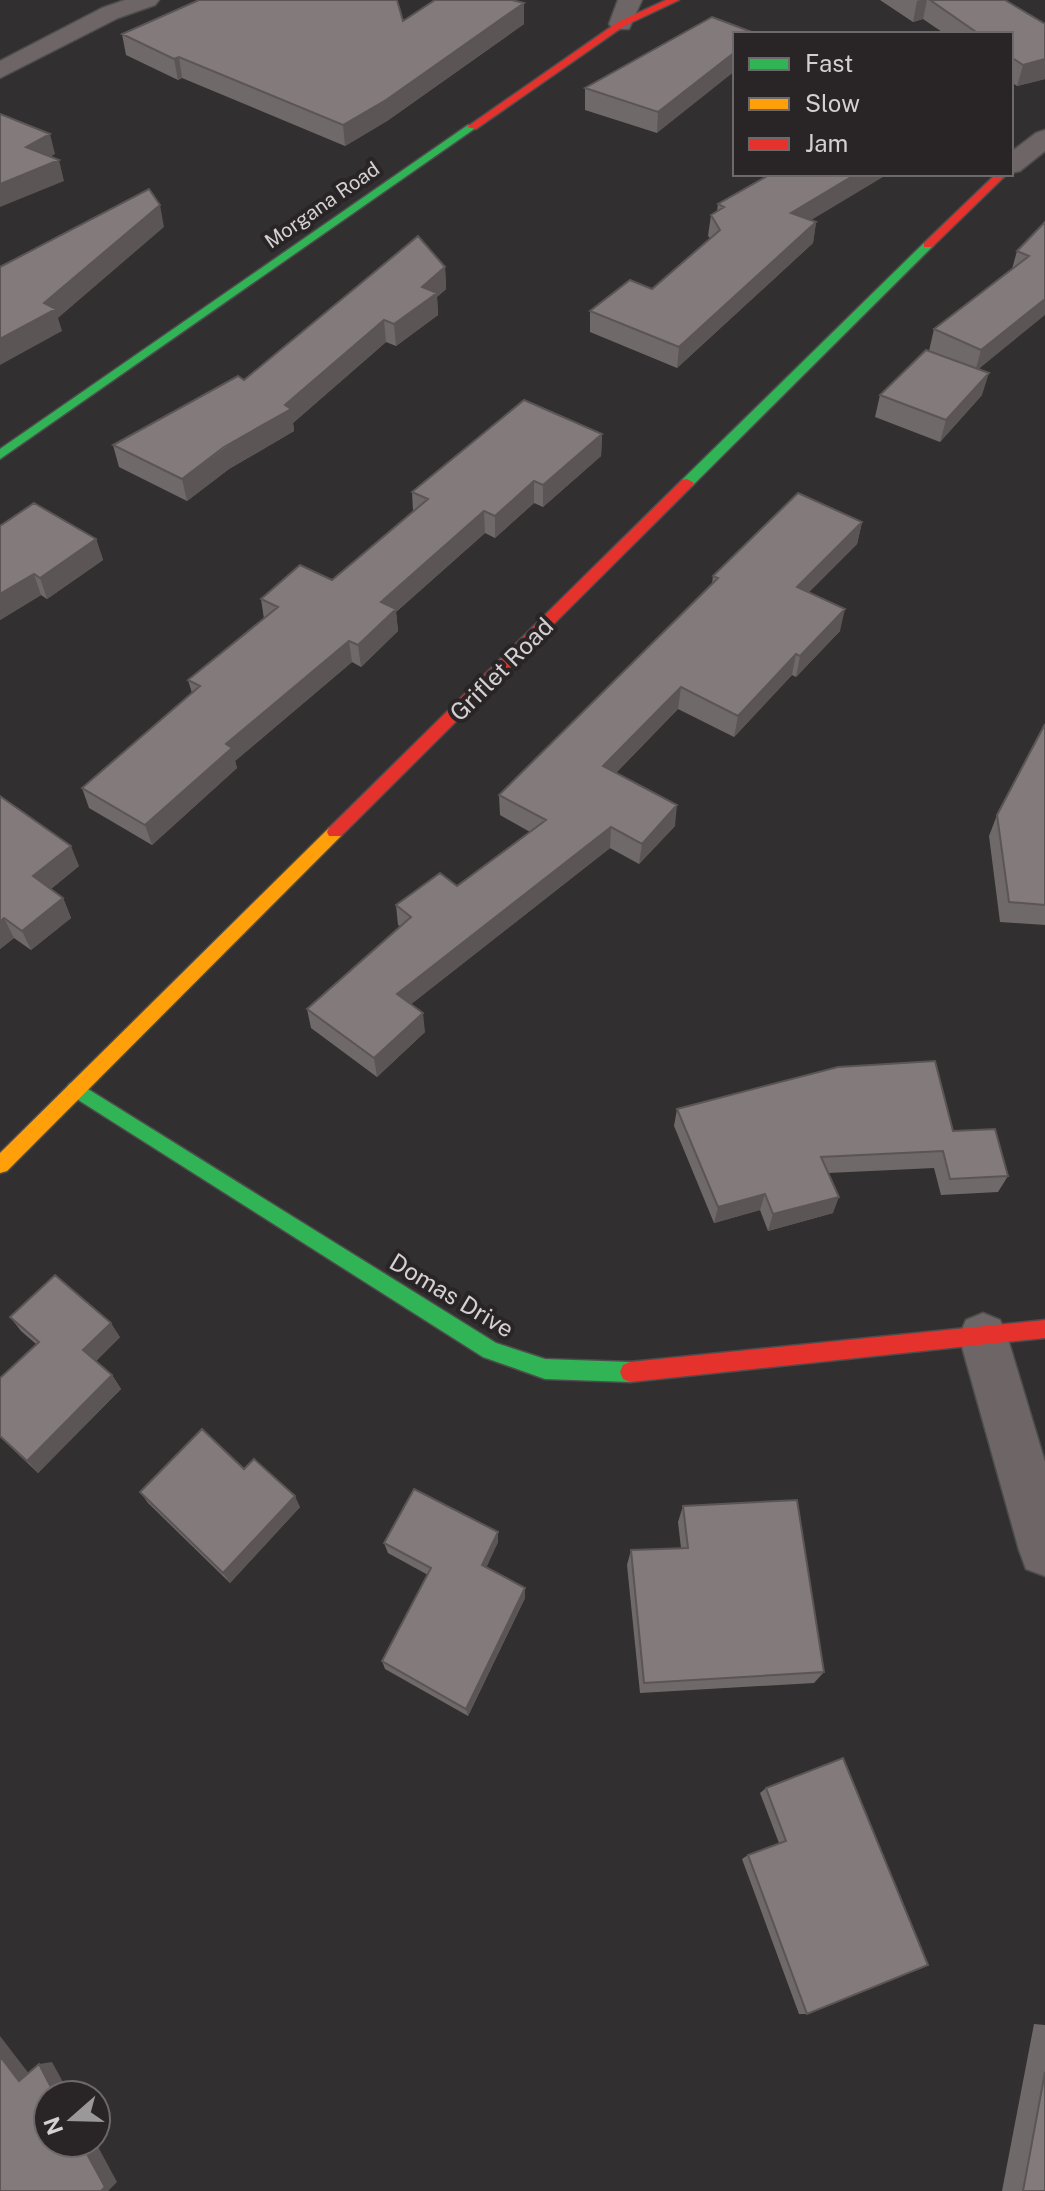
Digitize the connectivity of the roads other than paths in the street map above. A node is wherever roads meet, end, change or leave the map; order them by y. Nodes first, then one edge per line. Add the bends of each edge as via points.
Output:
1 (147, 0) edge
2 (630, 0) edge
3 (674, 0) edge
4 (621, 24) junction
5 (0, 71) edge
6 (1045, 138) edge
7 (1013, 163) edge
8 (1000, 176) edge
9 (0, 455) edge
10 (75, 1089) junction
11 (0, 1165) edge
12 (1045, 1329) edge
13 (983, 1336) junction
14 (1045, 1550) edge

1 - 5 street via 110,13
2 - 4 street
3 - 4 street, Morgana Road
4 - 9 street, Morgana Road
6 - 7 street
8 - 10 street, Griflet Road
10 - 11 street, Griflet Road
10 - 13 street, Domas Drive via 490,1350 545,1369 618,1373
12 - 13 street, Domas Drive
13 - 14 street

